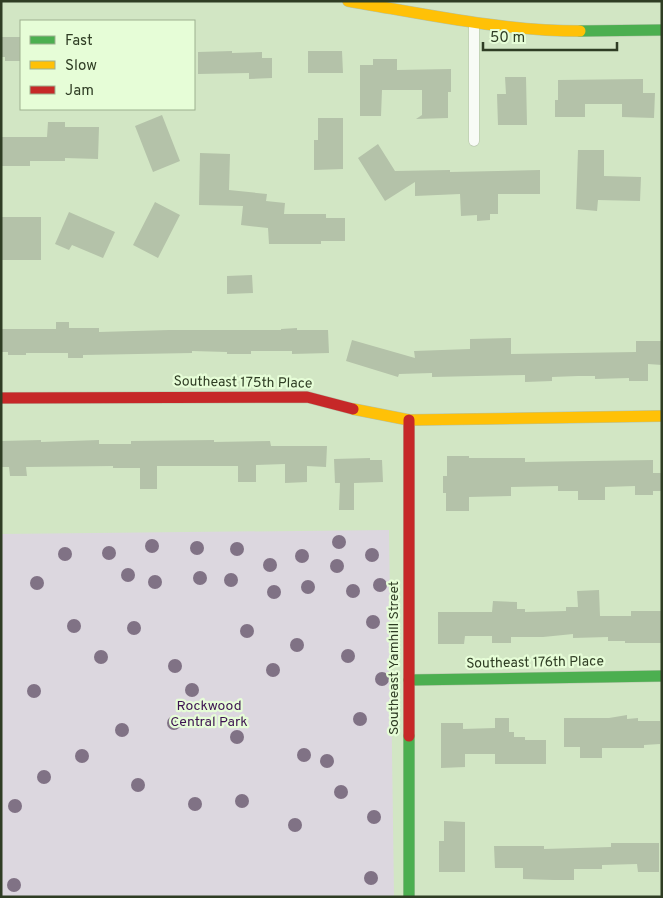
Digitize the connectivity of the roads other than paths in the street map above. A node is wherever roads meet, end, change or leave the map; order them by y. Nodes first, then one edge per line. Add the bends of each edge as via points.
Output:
1 (348, 1) edge
2 (474, 23) junction
3 (662, 30) edge
4 (474, 141) dead end
5 (1, 398) edge
6 (662, 416) edge
7 (409, 420) junction
8 (662, 676) edge
9 (409, 680) junction
10 (409, 897) edge

1 - 2 street
2 - 3 street via 544,31
2 - 4 lane
5 - 7 street, Southeast 175th Place via 307,397 362,412
6 - 7 street, Southeast 175th Place
7 - 9 street, Southeast Yamhill Street
8 - 9 street, Southeast 176th Place
9 - 10 street, Southeast Yamhill Street

